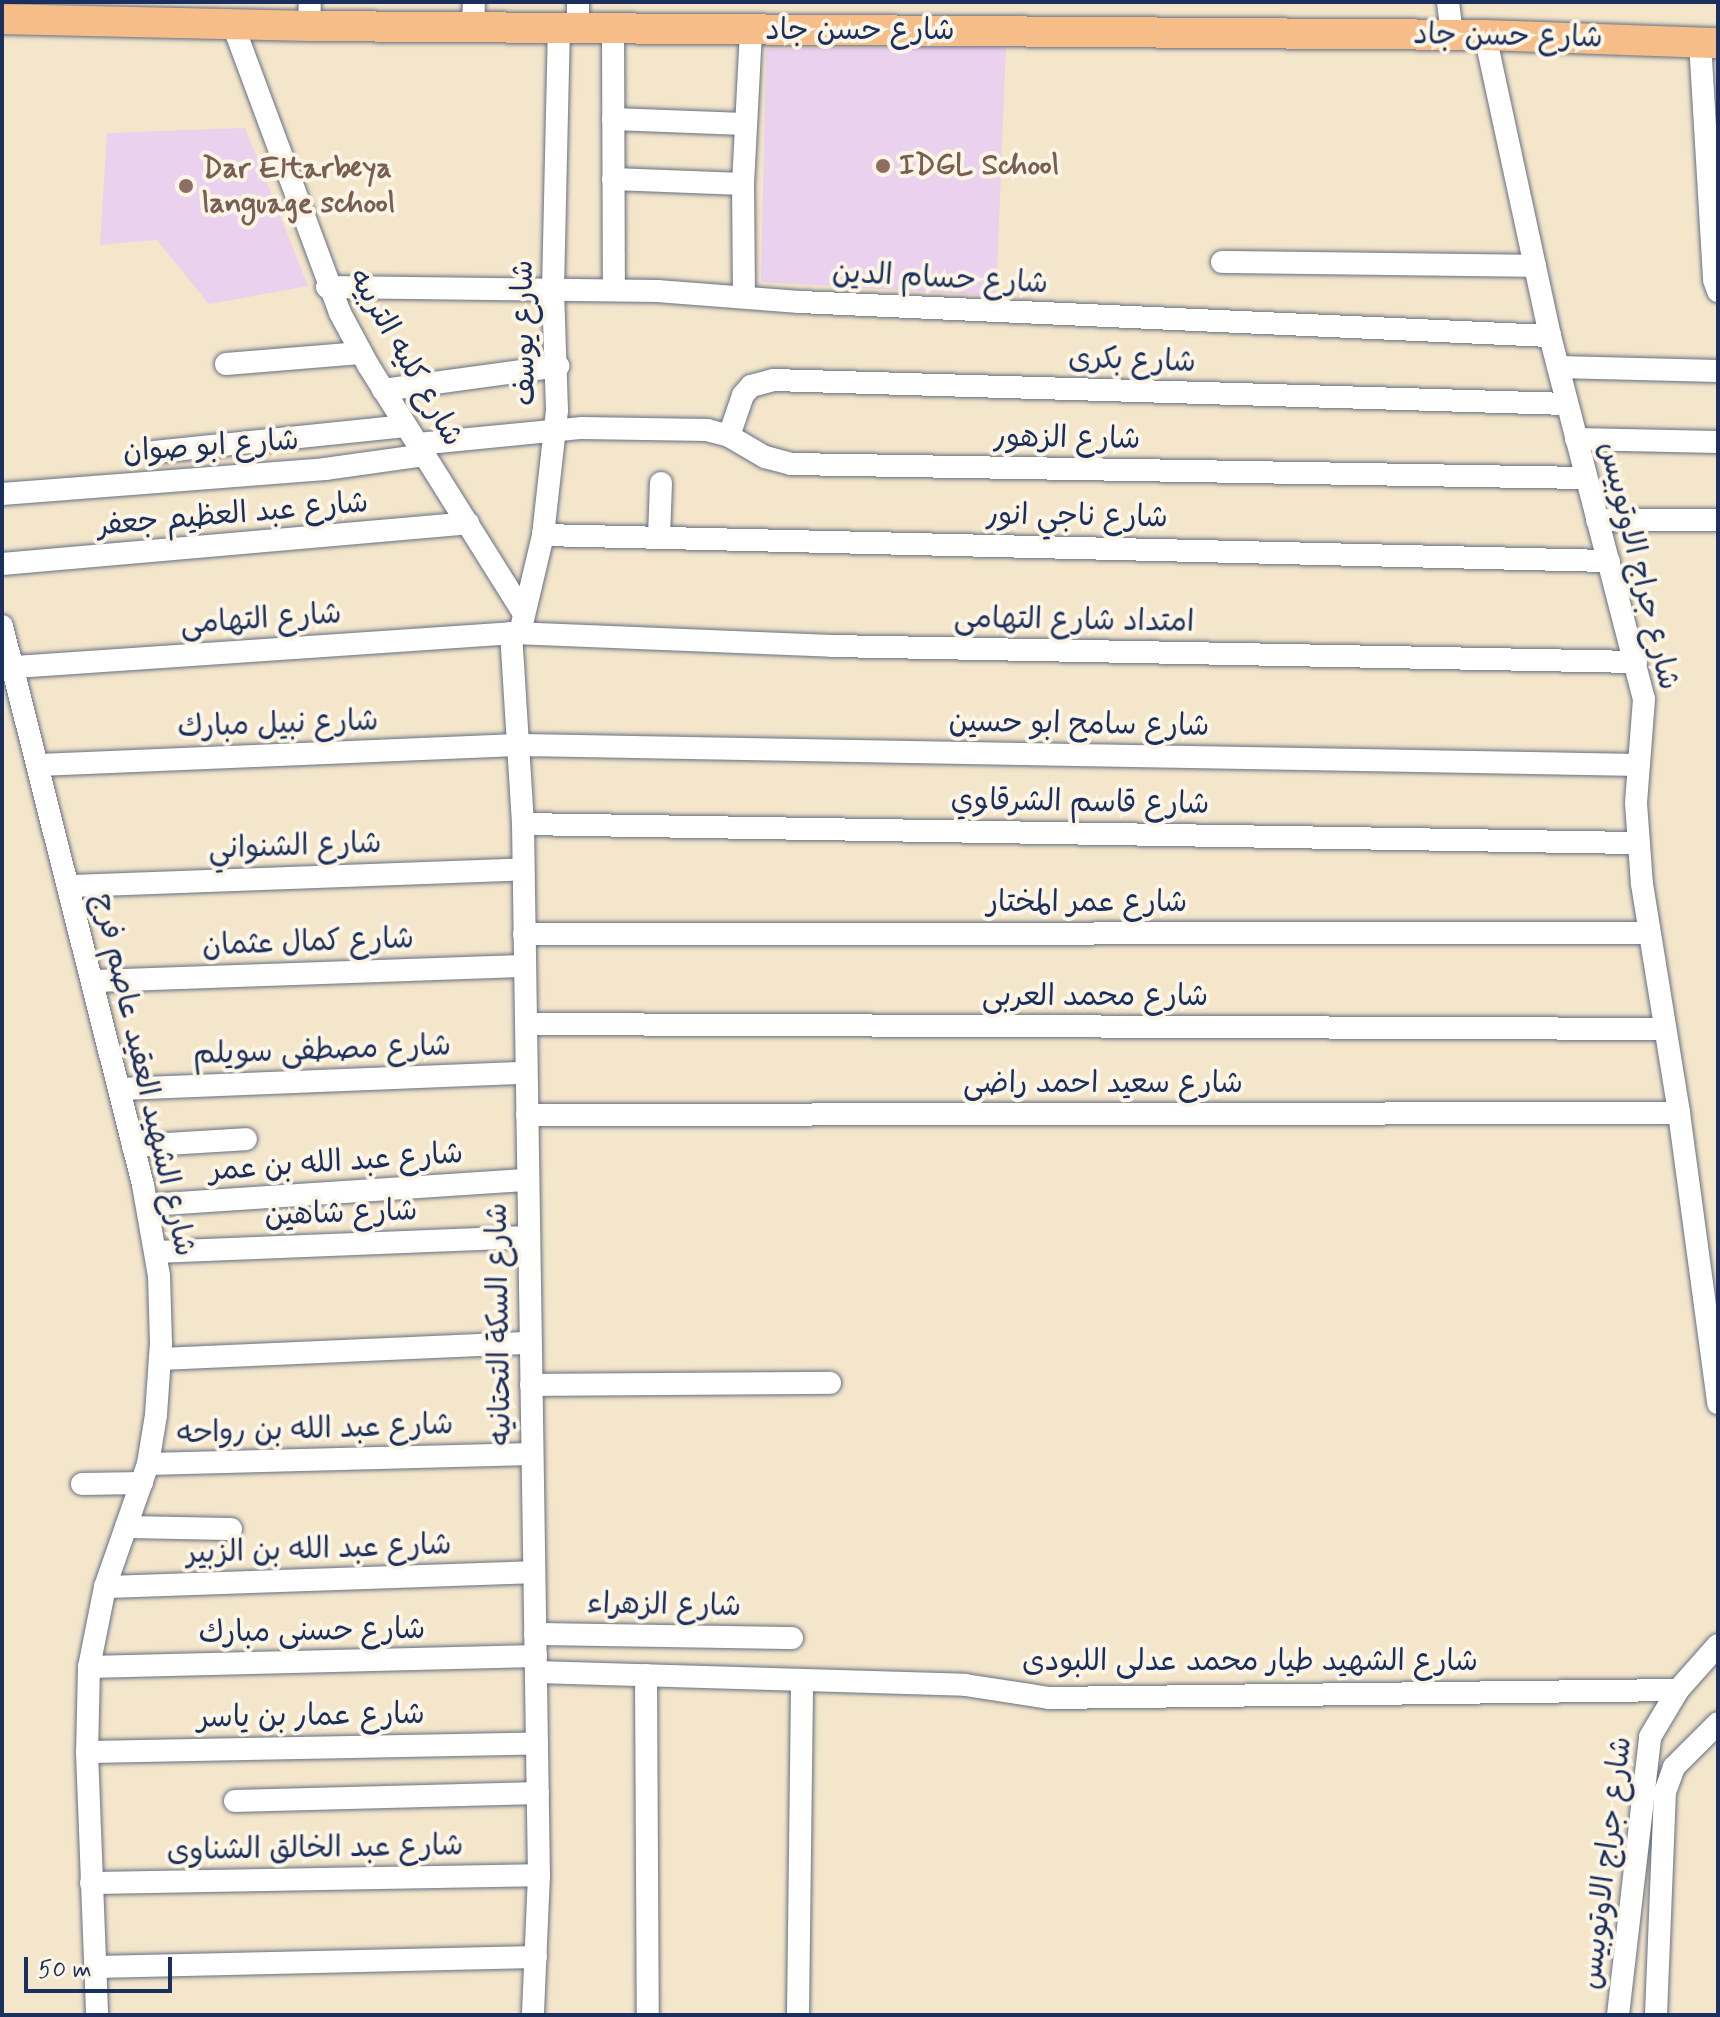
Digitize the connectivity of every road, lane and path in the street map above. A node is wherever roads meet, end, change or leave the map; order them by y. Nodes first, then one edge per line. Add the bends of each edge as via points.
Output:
1 (1448, 2) edge
2 (309, 14) edge
3 (474, 15) edge
4 (2, 19) edge
5 (571, 20) edge
6 (233, 25) junction
7 (613, 29) junction
8 (751, 31) junction
9 (1452, 35) junction
10 (1485, 35) junction
11 (1709, 42) edge
12 (613, 119) junction
13 (744, 124) junction
14 (613, 179) junction
15 (743, 184) junction
16 (1222, 262) dead end
17 (1535, 266) junction
18 (327, 287) junction
19 (553, 289) junction
20 (614, 289) junction
21 (1718, 291) edge
22 (744, 297) junction
23 (1550, 336) junction
24 (361, 353) junction
25 (226, 364) dead end
26 (558, 366) junction
27 (1558, 367) junction
28 (1718, 371) edge
29 (383, 390) junction
30 (1567, 404) junction
31 (554, 431) junction
32 (729, 436) junction
33 (1576, 439) junction
34 (416, 442) junction
35 (1718, 442) edge
36 (154, 452) dead end
37 (1586, 478) junction
38 (661, 483) dead end
39 (2, 494) edge
40 (1597, 520) junction
41 (1718, 520) edge
42 (468, 523) junction
43 (543, 535) junction
44 (659, 537) junction
45 (1609, 561) junction
46 (2, 564) edge
47 (2, 626) edge
48 (518, 627) junction
49 (1636, 662) junction
50 (15, 667) junction
51 (518, 745) junction
52 (39, 765) junction
53 (1639, 765) junction
54 (523, 824) junction
55 (1637, 843) junction
56 (523, 869) junction
57 (69, 886) junction
58 (1649, 933) junction
59 (524, 934) junction
60 (525, 966) junction
61 (92, 981) junction
62 (526, 1024) junction
63 (1665, 1029) junction
64 (526, 1073) junction
65 (119, 1089) junction
66 (1679, 1113) junction
67 (527, 1115) junction
68 (246, 1139) dead end
69 (133, 1146) junction
70 (528, 1180) junction
71 (148, 1205) junction
72 (529, 1237) junction
73 (156, 1252) junction
74 (531, 1343) junction
75 (160, 1359) junction
76 (830, 1383) dead end
77 (531, 1385) junction
78 (1718, 1403) edge
79 (532, 1454) junction
80 (145, 1474) junction
81 (82, 1484) dead end
82 (126, 1527) junction
83 (231, 1529) dead end
84 (534, 1572) junction
85 (105, 1587) junction
86 (792, 1638) dead end
87 (1718, 1645) edge
88 (536, 1654) junction
89 (89, 1667) junction
90 (646, 1675) junction
91 (802, 1681) junction
92 (1678, 1690) junction
93 (1718, 1723) edge
94 (537, 1743) junction
95 (87, 1752) junction
96 (538, 1793) junction
97 (235, 1801) dead end
98 (539, 1875) junction
99 (91, 1883) junction
100 (536, 1957) junction
101 (96, 1967) junction
102 (97, 2015) edge
103 (533, 2015) edge
104 (648, 2015) edge
105 (798, 2015) edge
106 (1618, 2015) edge
107 (1656, 2015) edge

1 - 9 street
2 - 3 main road, شارع حسن جاد
2 - 6 main road, شارع حسن جاد
3 - 5 main road, شارع حسن جاد
4 - 6 main road, شارع حسن جاد
5 - 7 main road, شارع حسن جاد
5 - 19 street, شارع يوسف
6 - 18 street, شارع كليه التربيه
7 - 8 main road, شارع حسن جاد
7 - 12 street
8 - 9 main road, شارع حسن جاد
8 - 13 street
9 - 10 main road, شارع حسن جاد
10 - 11 main road, شارع حسن جاد
10 - 17 street, شارع جراج الاوتوبيس
11 - 21 street
12 - 13 street
12 - 14 street
13 - 15 street
14 - 15 street
14 - 20 street
15 - 22 street
16 - 17 street
17 - 23 street, شارع جراج الاوتوبيس
18 - 19 street, شارع حسام الدين
18 - 24 street, شارع كليه التربيه
19 - 20 street, شارع حسام الدين
19 - 26 street, شارع يوسف
20 - 22 street, شارع حسام الدين
22 - 23 street, شارع حسام الدين
23 - 27 street, شارع جراج الاوتوبيس
24 - 25 street
24 - 29 street, شارع كليه التربيه
26 - 29 street
26 - 31 street, شارع يوسف
27 - 28 street
27 - 30 street, شارع جراج الاوتوبيس
29 - 34 street, شارع كليه التربيه
30 - 32 street, شارع بكرى via 773,380 751,386 743,395
30 - 33 street, شارع جراج الاوتوبيس
31 - 32 street, شارع الزهور via 707,430
31 - 34 street, شارع الزهور
31 - 43 street, شارع يوسف
32 - 37 street, شارع الزهور via 765,457 791,464
33 - 35 street
33 - 37 street, شارع جراج الاوتوبيس
34 - 36 street
34 - 39 street, شارع ابو صوان via 325,469
34 - 42 street, شارع كليه التربيه
37 - 40 street, شارع جراج الاوتوبيس
38 - 44 street
40 - 41 street
40 - 45 street, شارع جراج الاوتوبيس
42 - 46 street, شارع عبد العظيم جعفر
42 - 48 street, شارع كليه التربيه
43 - 44 street, شارع ناجي انور
43 - 48 street, شارع يوسف
44 - 45 street, شارع ناجي انور
45 - 49 street, شارع جراج الاوتوبيس
47 - 50 street, شارع الشهيد العقيد عاصم فرج
48 - 49 street, امتداد شارع التهامى via 832,646
48 - 50 street, شارع التهامى
48 - 51 street, شارع السكة التحتانيه
49 - 53 street, شارع جراج الاوتوبيس via 1644,699
50 - 52 street, شارع الشهيد العقيد عاصم فرج
51 - 52 street, شارع نبيل مبارك
51 - 53 street, شارع سامح ابو حسين
51 - 54 street, شارع السكة التحتانيه
52 - 57 street, شارع الشهيد العقيد عاصم فرج
53 - 55 street, شارع جراج الاوتوبيس
54 - 55 street, شارع قاسم الشرقاوي
54 - 56 street, شارع السكة التحتانيه
55 - 58 street, شارع جراج الاوتوبيس
56 - 57 street, شارع الشنواني
56 - 59 street, شارع السكة التحتانيه
57 - 61 street, شارع الشهيد العقيد عاصم فرج
58 - 59 street, شارع عمر المختار
58 - 63 street, شارع جراج الاوتوبيس
59 - 60 street, شارع السكة التحتانيه
60 - 61 street, شارع كمال عثمان
60 - 62 street, شارع السكة التحتانيه
61 - 65 street, شارع الشهيد العقيد عاصم فرج
62 - 63 street, شارع محمد العربى
62 - 64 street, شارع السكة التحتانيه
63 - 66 street, شارع جراج الاوتوبيس
64 - 65 street, شارع مصطفى سويلم
64 - 67 street, شارع السكة التحتانيه
65 - 69 street, شارع الشهيد العقيد عاصم فرج
66 - 67 street, شارع سعيد احمد راضى
66 - 78 street, شارع جراج الاوتوبيس
67 - 70 street, شارع السكة التحتانيه
68 - 69 street
69 - 71 street, شارع الشهيد العقيد عاصم فرج
70 - 71 street, شارع عبد الله بن عمر
70 - 72 street, شارع السكة التحتانيه
71 - 73 street, شارع الشهيد العقيد عاصم فرج
72 - 73 street, شارع شاهين
72 - 74 street, شارع السكة التحتانيه
73 - 75 street, شارع الشهيد العقيد عاصم فرج
74 - 75 street
74 - 77 street, شارع السكة التحتانيه
75 - 80 street, شارع الشهيد العقيد عاصم فرج
76 - 77 street
77 - 79 street, شارع السكة التحتانيه
79 - 80 street, شارع عبد الله بن رواحه
79 - 84 street, شارع السكة التحتانيه
80 - 81 street, شارع عبد الله بن رواحه
80 - 82 street, شارع الشهيد العقيد عاصم فرج
82 - 83 street
82 - 85 street, شارع الشهيد العقيد عاصم فرج
84 - 85 street, شارع عبد الله بن الزبير
84 - 88 street, شارع السكة التحتانيه
85 - 89 street, شارع الشهيد العقيد عاصم فرج
86 - 88 street, شارع الزهراء
87 - 92 street, شارع جراج الاوتوبيس
88 - 89 street, شارع حسنى مبارك
88 - 90 street, شارع الشهيد طيار محمد عدلى اللبودى
88 - 94 street, شارع السكة التحتانيه
89 - 95 street, شارع الشهيد العقيد عاصم فرج
90 - 91 street, شارع الشهيد طيار محمد عدلى اللبودى
90 - 104 street
91 - 92 street, شارع الشهيد طيار محمد عدلى اللبودى via 977,1686 1049,1698
91 - 105 street
92 - 106 street, شارع جراج الاوتوبيس via 1657,1722 1646,1754
93 - 107 street via 1674,1767 1665,1792
94 - 95 street, شارع عمار بن ياسر
94 - 96 street, شارع السكة التحتانيه
95 - 99 street, شارع الشهيد العقيد عاصم فرج
96 - 97 street
96 - 98 street, شارع السكة التحتانيه
98 - 99 street, شارع عبد الخالق الشناوى
98 - 100 street, شارع السكة التحتانيه
99 - 101 street, شارع الشهيد العقيد عاصم فرج
100 - 101 street
100 - 103 street, شارع السكة التحتانيه
101 - 102 street, شارع الشهيد العقيد عاصم فرج

